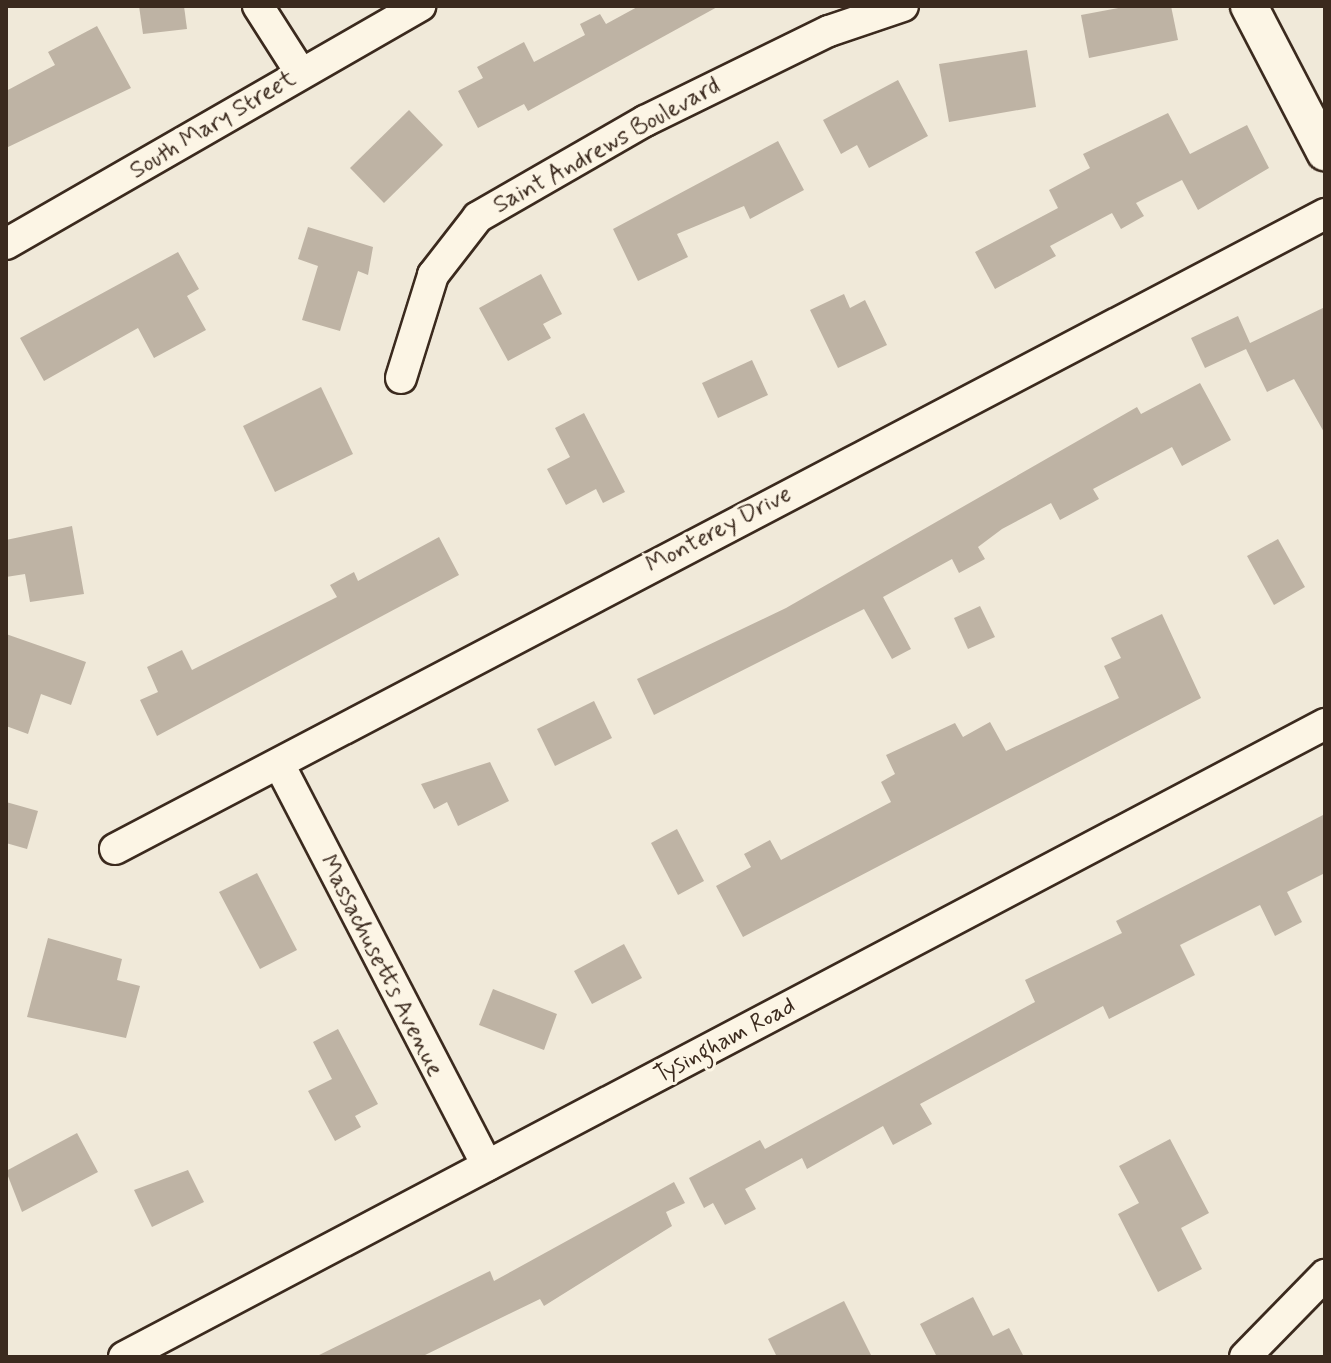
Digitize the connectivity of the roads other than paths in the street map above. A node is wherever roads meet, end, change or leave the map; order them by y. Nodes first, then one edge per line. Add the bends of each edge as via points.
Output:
1 (258, 6) edge
2 (420, 6) edge
3 (903, 6) edge
4 (1249, 6) edge
5 (300, 72) junction
6 (1325, 152) edge
7 (1325, 214) edge
8 (6, 244) edge
9 (401, 378) dead end
10 (1325, 724) edge
11 (279, 764) junction
12 (115, 849) dead end
13 (487, 1165) junction
14 (1325, 1275) edge
15 (124, 1357) edge
16 (1245, 1357) edge

1 - 5 street
2 - 5 street, South Mary Street
3 - 9 street, Saint Andrews Boulevard via 829,31 645,121 478,217 433,275
4 - 6 street
5 - 8 street, South Mary Street
7 - 11 street, Monterey Drive
10 - 13 street, Tysingham Road
11 - 12 street, Monterey Drive
11 - 13 street, Massachusetts Avenue
13 - 15 street, Tysingham Road
14 - 16 street

